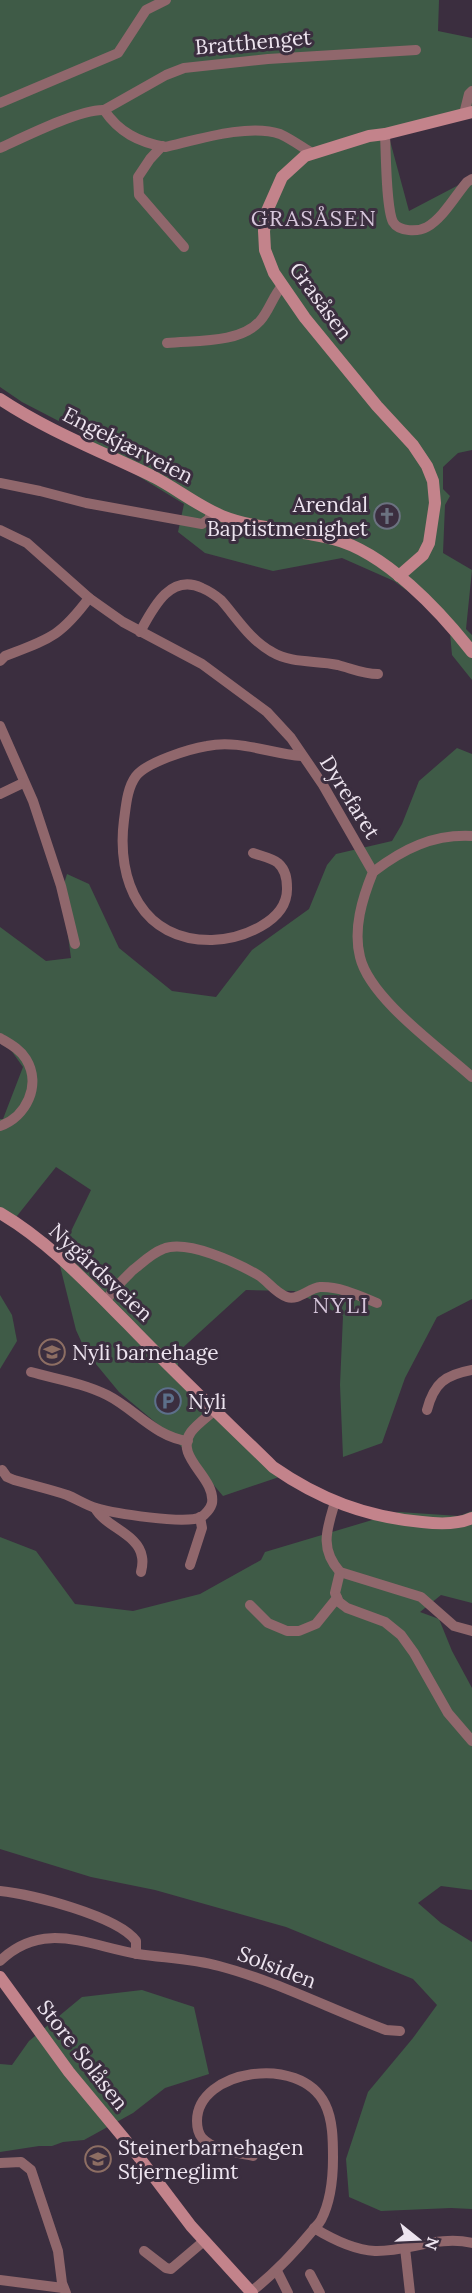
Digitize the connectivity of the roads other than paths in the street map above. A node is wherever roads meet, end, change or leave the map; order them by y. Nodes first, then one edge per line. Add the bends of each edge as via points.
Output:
1 (166, 0) edge
2 (416, 50) dead end
3 (472, 91) edge
4 (0, 103) edge
5 (104, 110) junction
6 (468, 113) edge
7 (385, 134) junction
8 (162, 146) junction
9 (0, 148) edge
10 (312, 153) junction
11 (472, 179) edge
12 (184, 247) dead end
13 (282, 286) junction
14 (167, 343) dead end
15 (0, 399) edge
16 (1, 480) edge
17 (212, 511) junction
18 (0, 530) edge
19 (399, 576) junction
20 (89, 598) junction
21 (140, 632) junction
22 (457, 633) junction
23 (472, 643) edge
24 (472, 652) edge
25 (0, 661) edge
26 (378, 674) dead end
27 (0, 726) edge
28 (302, 756) junction
29 (23, 783) junction
30 (0, 794) edge
31 (472, 836) edge
32 (253, 853) dead end
33 (373, 872) junction
34 (75, 944) dead end
35 (0, 1038) edge
36 (472, 1077) edge
37 (0, 1126) edge
38 (0, 1213) edge
39 (106, 1301) junction
40 (377, 1303) dead end
41 (472, 1370) edge
42 (31, 1372) dead end
43 (215, 1410) junction
44 (427, 1410) dead end
45 (188, 1441) junction
46 (2, 1470) dead end
47 (335, 1502) junction
48 (95, 1508) junction
49 (200, 1517) junction
50 (472, 1518) edge
51 (190, 1564) dead end
52 (141, 1572) dead end
53 (340, 1572) junction
54 (337, 1599) junction
55 (250, 1605) dead end
56 (472, 1631) edge
57 (472, 1741) edge
58 (0, 1891) edge
59 (136, 1954) junction
60 (0, 1961) edge
61 (0, 1977) edge
62 (400, 2031) dead end
63 (253, 2156) dead end
64 (0, 2163) edge
65 (314, 2228) junction
66 (204, 2241) junction
67 (472, 2243) edge
68 (405, 2248) junction
69 (144, 2251) dead end
70 (277, 2271) junction
71 (310, 2274) dead end
72 (0, 2280) edge
73 (65, 2290) edge
74 (252, 2292) edge
75 (288, 2293) edge
76 (320, 2293) edge
77 (410, 2293) edge

1 - 4 street via 146,10 118,52
2 - 5 street, Bratthenget via 184,68
3 - 6 street
5 - 8 street via 121,130
5 - 9 street, Bratthenget via 63,121
6 - 7 street, Grasåsen
7 - 10 street, Grasåsen
7 - 11 street via 389,201 397,226 418,230 427,227
8 - 10 street via 263,131 280,134
8 - 12 street via 138,177 139,195
10 - 13 street, Grasåsen via 282,177 267,211 266,250
13 - 14 street via 261,320 248,332
13 - 19 street, Grasåsen via 427,466 435,503 429,543 423,555
15 - 17 street, Engekjærveien via 156,478
16 - 17 street via 86,504 202,524
17 - 19 street, Engekjærveien via 242,522 344,542
18 - 20 street, Dyrefaret via 45,556
19 - 22 street, Engekjærveien
20 - 21 street, Dyrefaret
20 - 25 street via 61,632
21 - 26 street via 166,592 177,585 194,584 219,598 256,641 272,652 289,659
21 - 28 street, Dyrefaret via 202,664 247,696 291,738
22 - 23 street, Engekjærveien
22 - 24 street, Engekjærveien
27 - 29 street
28 - 32 street via 232,744 208,746 164,760 136,776 127,800 122,834 126,879 144,912 162,927 178,935 220,940 270,922 288,896 287,878 278,863
28 - 33 street, Dyrefaret
29 - 30 street
29 - 34 street via 33,801 61,886
31 - 33 street via 424,841
33 - 36 street, Dyrefaret via 359,915 360,960 395,1010
35 - 37 street via 27,1060 32,1081 27,1107 17,1118
38 - 39 street, Nygårdsveien via 22,1225
39 - 40 street via 150,1256 175,1247 195,1249 235,1263 288,1298 323,1287
39 - 43 street, Nygårdsveien
41 - 44 street via 440,1382
42 - 45 street via 110,1396 168,1436
43 - 45 street via 191,1432
43 - 47 street, Nygårdsveien via 273,1467
45 - 49 street via 190,1456 211,1493 212,1503
46 - 48 street via 14,1480 70,1496
47 - 50 street, Nygårdsveien via 392,1519 438,1524
47 - 53 street via 326,1533 327,1551
48 - 49 street via 165,1519
48 - 52 street via 99,1516 138,1547
49 - 51 street via 200,1539
53 - 54 street
53 - 56 street via 421,1598 454,1626
54 - 55 street via 316,1624 299,1631 268,1623
54 - 57 street via 347,1608 385,1622 401,1635 448,1713
58 - 59 street via 38,1898 119,1925 136,1941
59 - 60 street, Solsiden via 78,1938 59,1937 23,1945
59 - 62 street, Solsiden via 246,1974 386,2030
61 - 66 street, Store Solåsen via 69,2072
63 - 65 street via 219,2148 200,2136 197,2113 209,2094 234,2079 263,2073 305,2081 325,2104 333,2144 329,2201
64 - 73 street via 21,2162 31,2170 58,2251
65 - 68 street via 348,2246 374,2251
65 - 70 street
66 - 69 street via 171,2270
66 - 74 street, Store Solåsen
67 - 68 street via 431,2241
68 - 77 street
70 - 74 street
70 - 75 street
71 - 76 street
72 - 73 street

